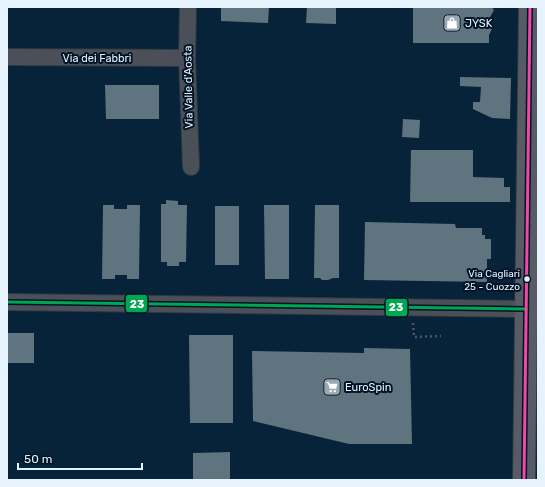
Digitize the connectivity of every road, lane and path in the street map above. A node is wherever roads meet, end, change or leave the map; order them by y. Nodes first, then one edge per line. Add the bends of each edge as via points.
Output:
1 (188, 7) edge
2 (530, 7) edge
3 (7, 57) edge
4 (187, 58) junction
5 (191, 167) dead end
6 (7, 302) edge
7 (413, 307) junction
8 (526, 309) junction
9 (441, 336) dead end
10 (524, 480) edge

1 - 4 street, Via Valle d'Aosta
2 - 8 main road
3 - 4 street, Via dei Fabbri
4 - 5 street, Via Valle d'Aosta
6 - 7 street
7 - 8 street
7 - 9 path via 414,337
8 - 10 main road

